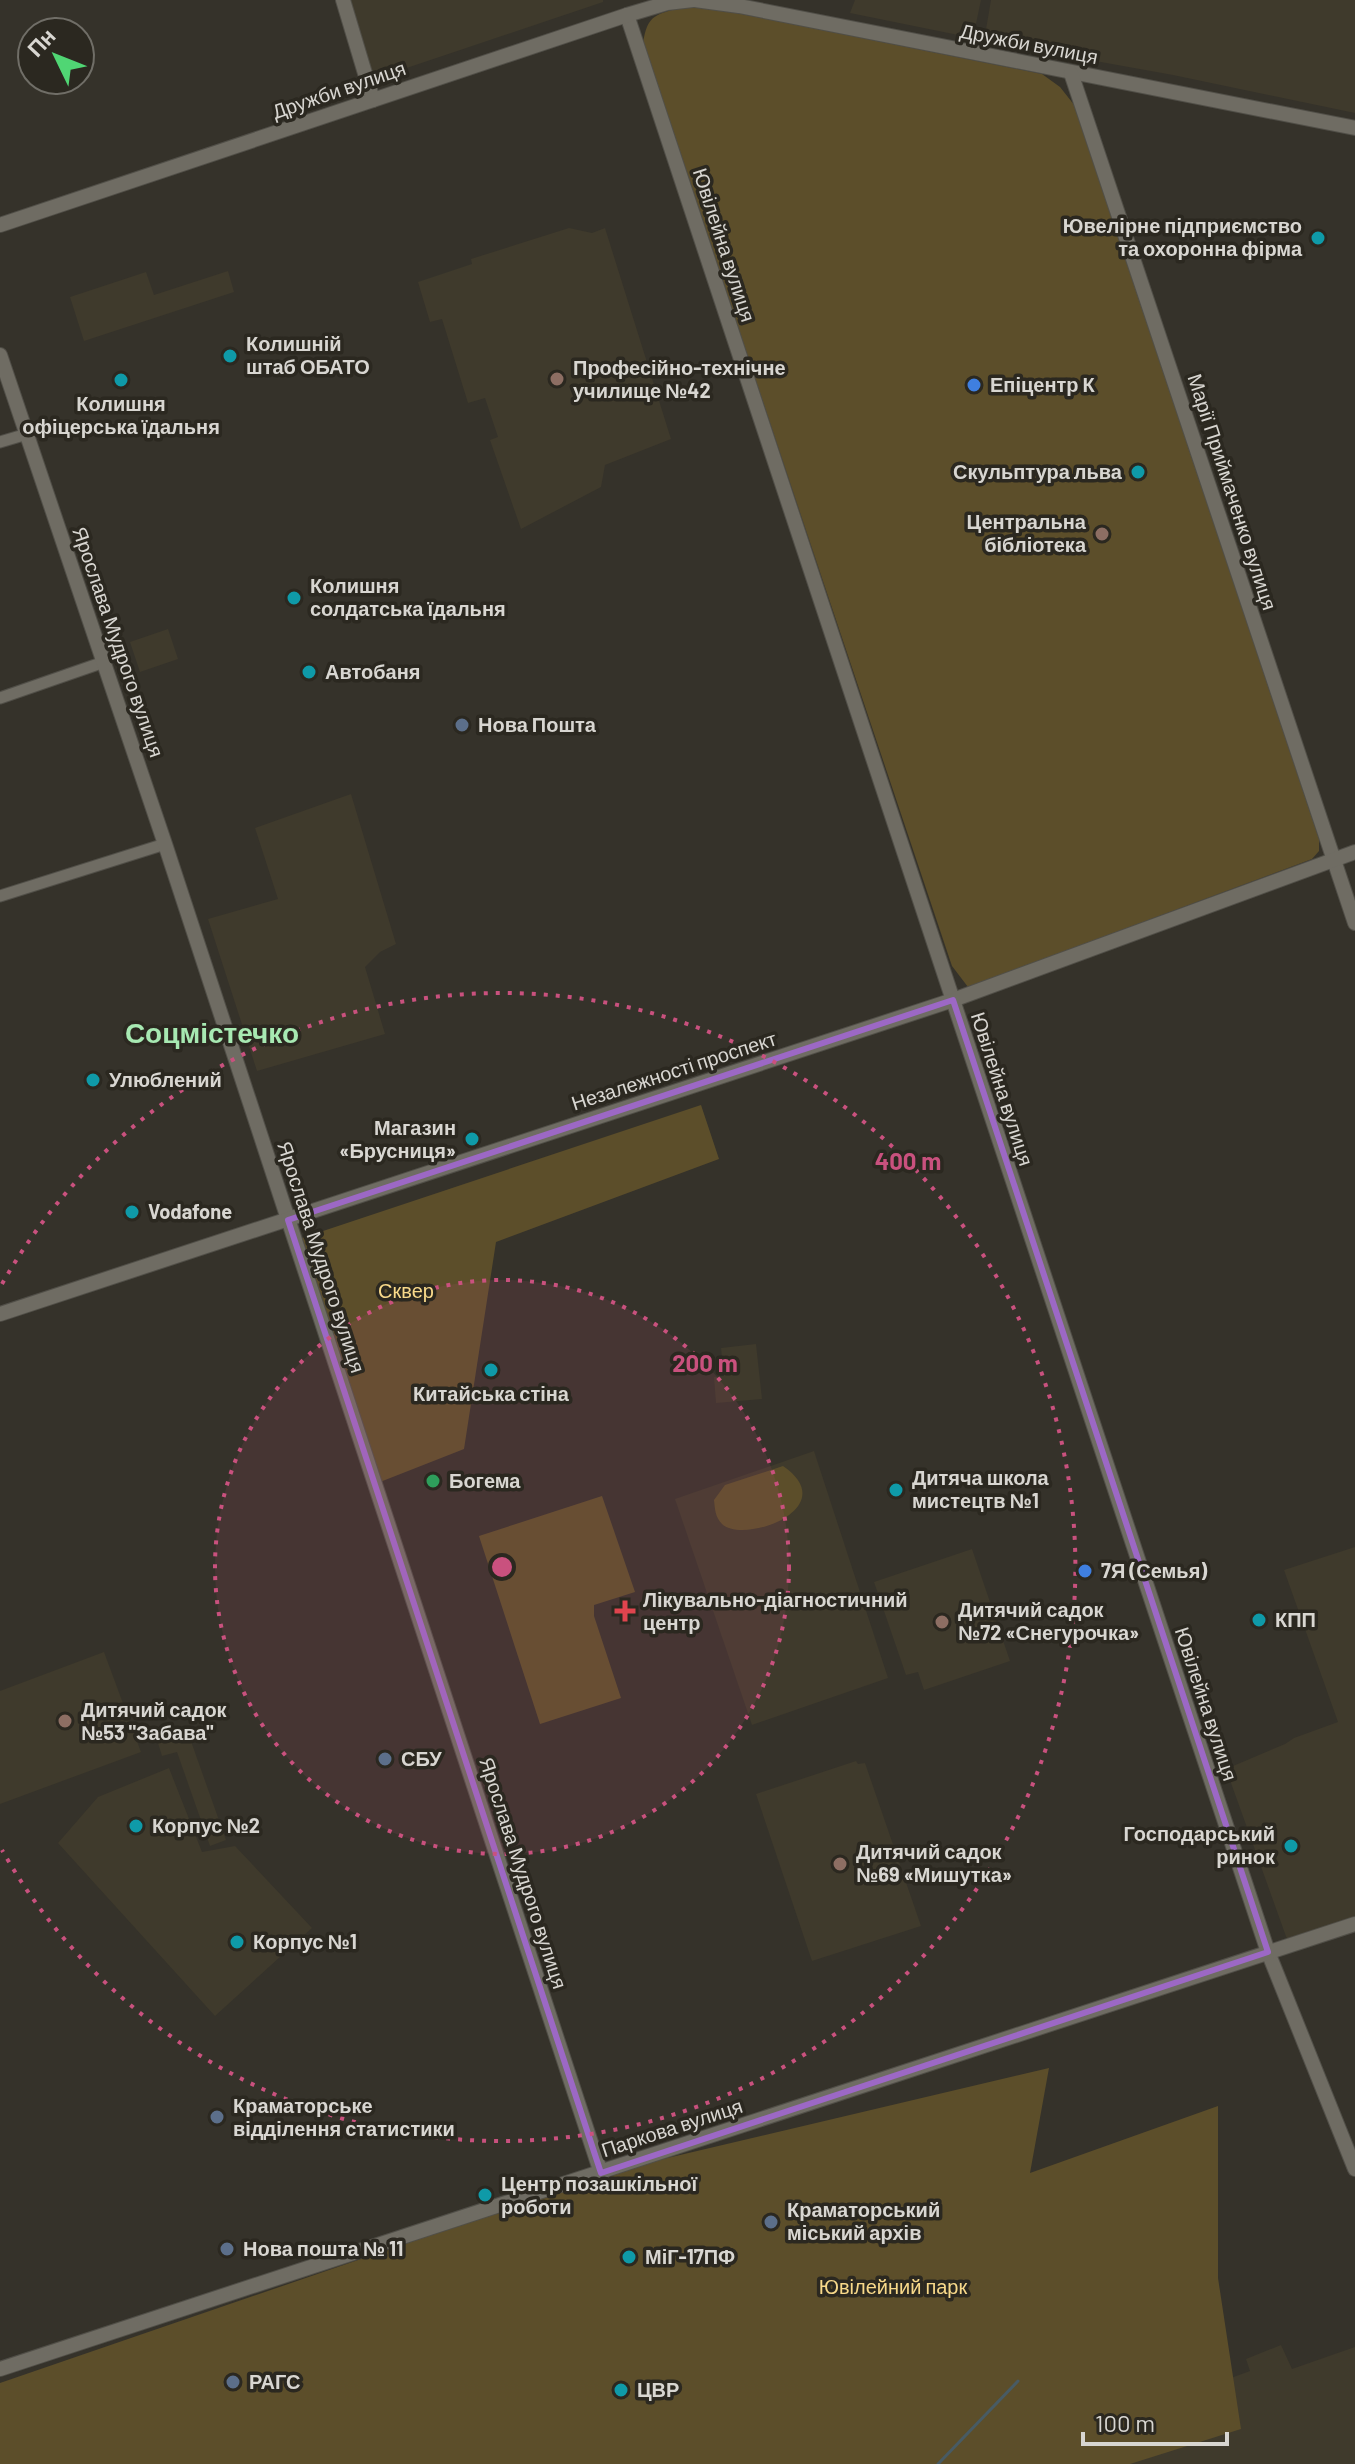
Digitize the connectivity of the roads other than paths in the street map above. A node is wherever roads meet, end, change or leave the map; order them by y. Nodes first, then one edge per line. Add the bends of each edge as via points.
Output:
1 (343, 0) edge
2 (694, 0) edge
3 (627, 15) junction
4 (1071, 73) junction
5 (373, 100) junction
6 (1355, 128) edge
7 (0, 225) edge
8 (0, 355) edge
9 (27, 434) junction
10 (0, 442) edge
11 (104, 662) junction
12 (0, 698) edge
13 (165, 844) junction
14 (1355, 852) edge
15 (1334, 859) junction
16 (0, 896) edge
17 (1355, 923) edge
18 (953, 1000) junction
19 (288, 1220) junction
20 (0, 1314) edge
21 (1355, 1924) edge
22 (1268, 1952) junction
23 (1355, 2169) edge
24 (601, 2173) junction
25 (0, 2369) edge

1 - 5 street
2 - 3 street, Дружби вулиця
2 - 4 street, Дружби вулиця
3 - 5 street, Дружби вулиця
3 - 18 street, Ювілейна вулиця
4 - 6 street, Дружби вулиця
4 - 15 street, Марії Приймаченко вулиця
5 - 7 street, Дружби вулиця
8 - 9 street, Ярослава Мудрого вулиця
9 - 10 street
9 - 11 street, Ярослава Мудрого вулиця
11 - 12 street
11 - 13 street, Ярослава Мудрого вулиця
13 - 16 street
13 - 19 street, Ярослава Мудрого вулиця
14 - 15 street, Незалежності проспект
15 - 17 street, Марії Приймаченко вулиця
15 - 18 street, Незалежності проспект
18 - 19 street, Незалежності проспект
18 - 22 street, Ювілейна вулиця
19 - 20 street, Незалежності проспект
19 - 24 street, Ярослава Мудрого вулиця
21 - 22 street, Паркова вулиця
22 - 23 street, Ювілейна вулиця
22 - 24 street, Паркова вулиця
24 - 25 street, Паркова вулиця

